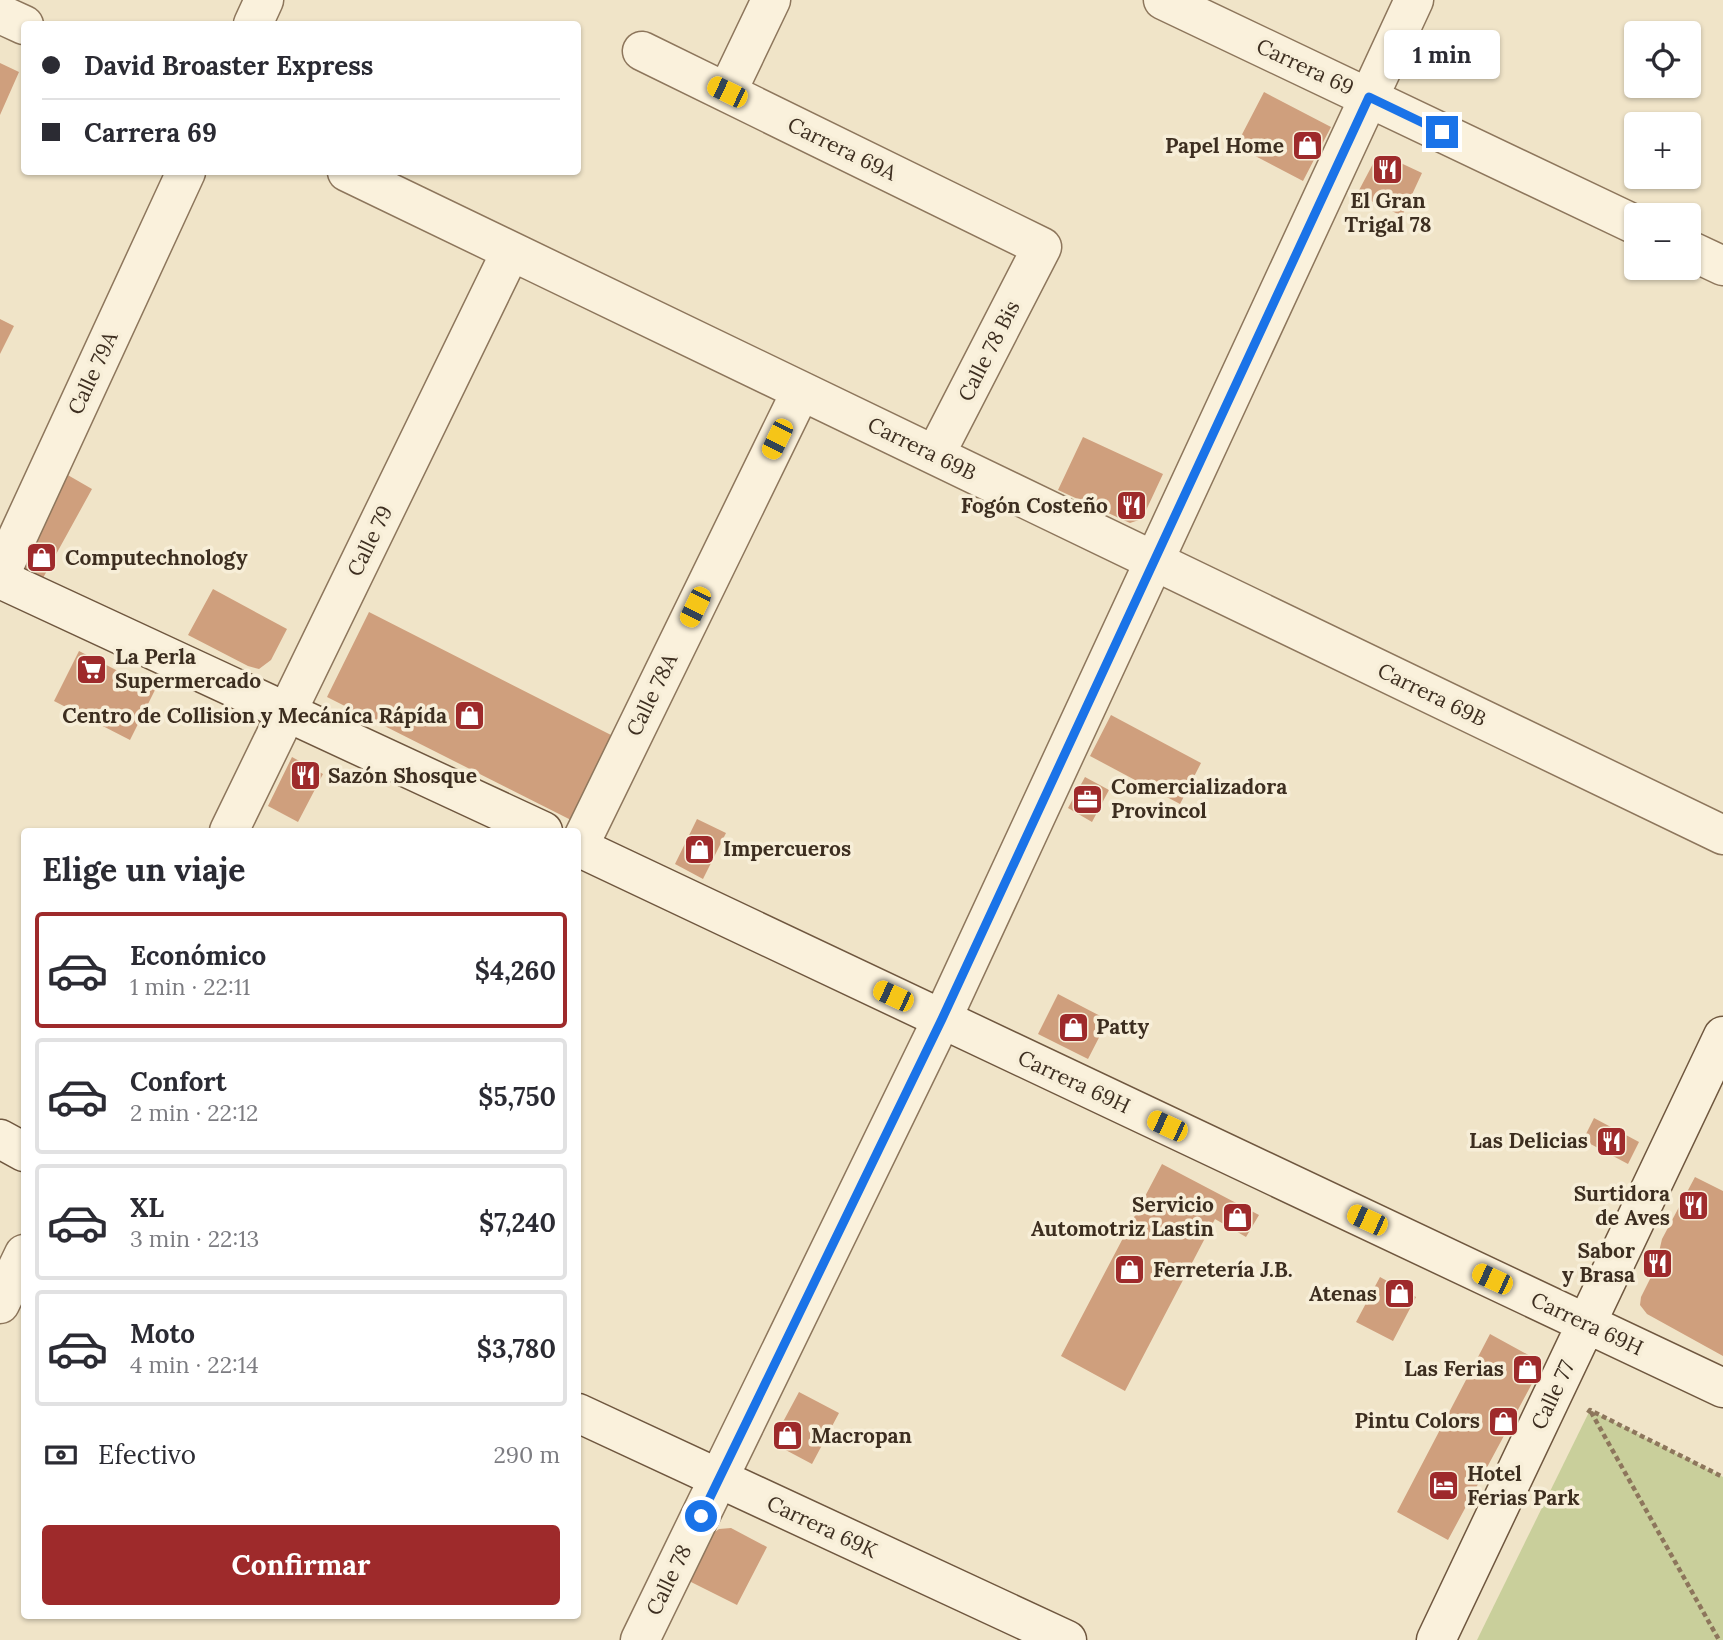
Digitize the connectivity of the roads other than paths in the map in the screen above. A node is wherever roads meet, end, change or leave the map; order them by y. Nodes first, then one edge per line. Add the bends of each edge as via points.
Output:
1 (264, 0) edge
2 (771, 0) edge
3 (1163, 0) edge
4 (1414, 0) edge
5 (0, 14) edge
6 (254, 21) edge
7 (21, 24) edge
8 (642, 51) dead end
9 (727, 92) junction
10 (1369, 97) junction
11 (185, 175) edge
12 (354, 175) edge
13 (1624, 219) edge
14 (1042, 247) joint
15 (511, 251) junction
16 (1701, 256) edge
17 (1723, 266) edge
18 (801, 391) junction
19 (936, 455) junction
20 (1154, 561) junction
21 (0, 577) edge
22 (287, 712) junction
23 (230, 828) edge
24 (537, 828) edge
25 (1723, 835) edge
26 (581, 842) edge
27 (581, 849) edge
28 (942, 1019) junction
29 (1723, 1036) edge
30 (0, 1139) edge
31 (21, 1150) edge
32 (21, 1260) edge
33 (0, 1304) edge
34 (1587, 1324) junction
35 (1723, 1388) edge
36 (581, 1414) edge
37 (719, 1479) junction
38 (640, 1640) edge
39 (1067, 1640) edge
40 (1436, 1640) edge

1 - 6 street
2 - 9 street
3 - 10 street, Carrera 69
4 - 10 street, Calle 78
5 - 7 street
8 - 9 street, Carrera 69A
9 - 14 street, Carrera 69A
10 - 13 street, Carrera 69
10 - 20 street, Calle 78
11 - 21 street, Calle 79A
12 - 15 street, Carrera 69B
14 - 19 street, Calle 78 Bis
15 - 18 street, Carrera 69B
15 - 22 street, Calle 79
16 - 17 street
18 - 19 street, Carrera 69B
18 - 26 street, Calle 78A
19 - 20 street, Carrera 69B
20 - 25 street, Carrera 69B
20 - 28 street, Calle 78
21 - 22 street
22 - 23 street, Calle 79
22 - 24 street
27 - 28 street, Carrera 69H
28 - 34 street, Carrera 69H
28 - 37 street, Calle 78
29 - 34 street, Calle 77
30 - 31 street
32 - 33 street
34 - 35 street, Carrera 69H
34 - 40 street, Calle 77
36 - 37 street, Carrera 69K
37 - 38 street, Calle 78
37 - 39 street, Carrera 69K

